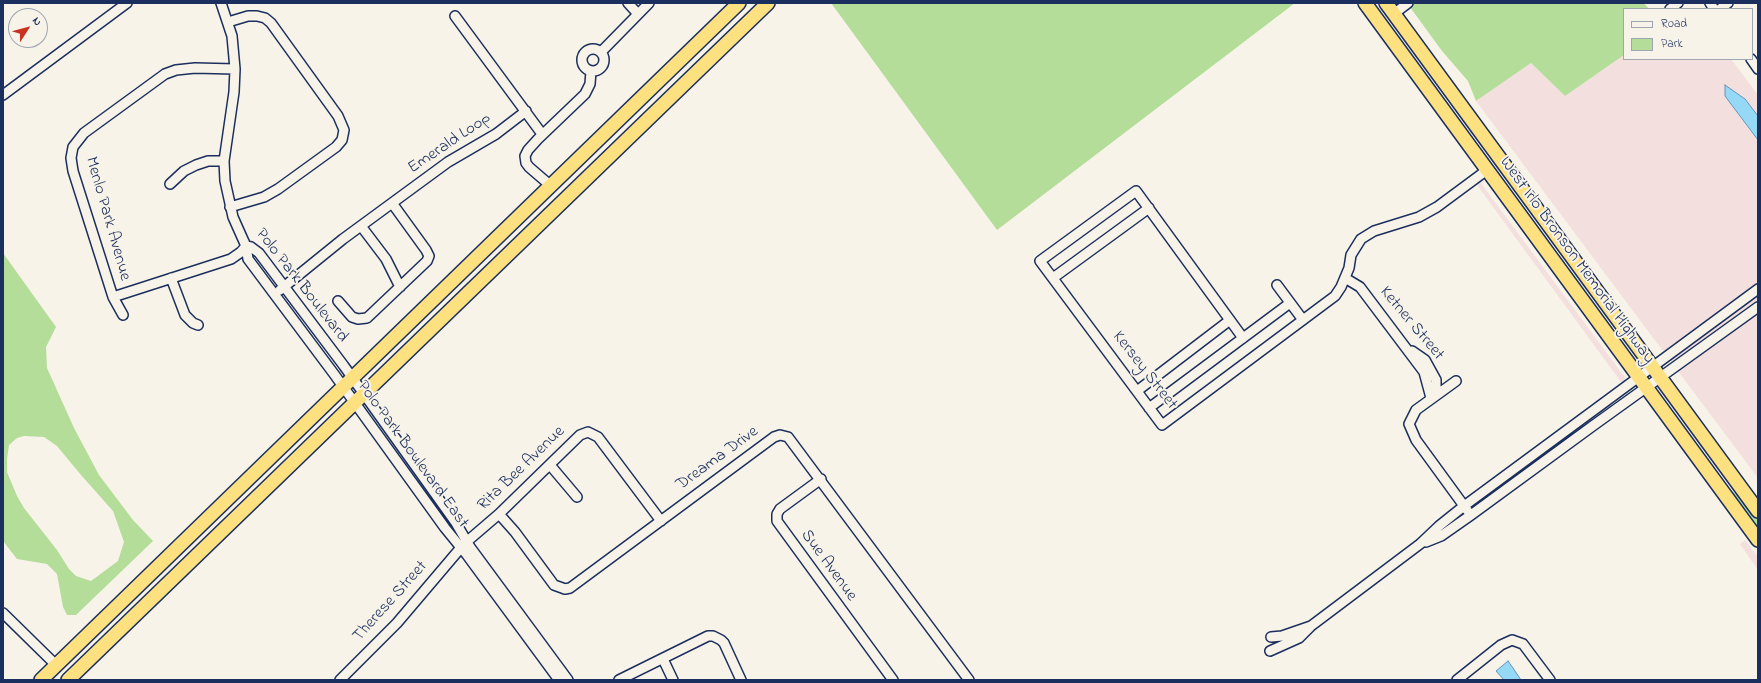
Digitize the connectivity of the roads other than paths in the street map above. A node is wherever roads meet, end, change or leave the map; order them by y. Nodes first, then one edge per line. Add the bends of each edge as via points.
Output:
1 (127, 3) edge
2 (221, 3) edge
3 (628, 3) edge
4 (649, 3) edge
5 (740, 3) edge
6 (768, 3) edge
7 (1365, 3) edge
8 (1408, 3) edge
9 (1389, 6) edge
10 (1374, 9) edge
11 (638, 14) junction
12 (455, 16) dead end
13 (228, 22) junction
14 (1418, 45) junction
15 (601, 52) junction
16 (1752, 60) edge
17 (235, 69) junction
18 (1758, 69) edge
19 (591, 72) junction
20 (3, 95) edge
21 (526, 111) junction
22 (542, 134) junction
23 (224, 161) junction
24 (1487, 170) junction
25 (170, 184) dead end
26 (551, 186) junction
27 (1520, 186) junction
28 (392, 203) junction
29 (230, 207) junction
30 (1149, 208) junction
31 (361, 226) junction
32 (246, 246) junction
33 (235, 257) junction
34 (248, 259) junction
35 (172, 278) junction
36 (1053, 278) junction
37 (1345, 278) junction
38 (1278, 285) dead end
39 (284, 286) junction
40 (400, 287) junction
41 (1757, 291) edge
42 (274, 294) junction
43 (113, 298) junction
44 (338, 301) dead end
45 (1290, 303) junction
46 (1758, 307) edge
47 (1725, 314) junction
48 (123, 315) dead end
49 (1230, 320) junction
50 (1303, 320) junction
51 (198, 325) dead end
52 (1734, 325) junction
53 (316, 330) junction
54 (307, 337) junction
55 (1243, 338) junction
56 (1657, 372) junction
57 (1456, 381) dead end
58 (348, 383) junction
59 (1643, 383) junction
60 (1137, 391) junction
61 (1430, 398) junction
62 (359, 399) junction
63 (1149, 408) junction
64 (1588, 416) junction
65 (1594, 425) junction
66 (1539, 451) junction
67 (1546, 460) junction
68 (550, 465) junction
69 (821, 479) junction
70 (577, 497) dead end
71 (1464, 506) junction
72 (1758, 511) edge
73 (499, 514) junction
74 (1471, 515) junction
75 (661, 521) junction
76 (1758, 540) edge
77 (464, 544) junction
78 (1420, 544) junction
79 (119, 604) junction
80 (3, 614) edge
81 (1311, 626) junction
82 (1271, 637) dead end
83 (1270, 651) dead end
84 (663, 659) junction
85 (56, 665) junction
86 (41, 680) edge
87 (53, 680) edge
88 (69, 680) edge
89 (340, 680) edge
90 (559, 680) edge
91 (568, 680) edge
92 (619, 680) edge
93 (673, 680) edge
94 (741, 680) edge
95 (893, 680) edge
96 (969, 680) edge
97 (1457, 680) edge
98 (1550, 680) edge

1 - 20 street
2 - 13 street, Polo Park Boulevard
3 - 11 street
4 - 11 street
5 - 26 highway
6 - 62 highway
7 - 10 highway, West Irlo Bronson Memorial Highway
8 - 9 street
9 - 10 highway via 1390,15
9 - 14 highway, West Irlo Bronson Memorial Highway
10 - 14 highway via 1406,43
10 - 24 highway, West Irlo Bronson Memorial Highway
11 - 15 street
12 - 21 street
13 - 17 street, Polo Park Boulevard
13 - 29 street via 256,16 271,23 338,116 344,130 342,140 336,147 278,189 264,197
14 - 27 highway, West Irlo Bronson Memorial Highway
15 - 19 street via 605,58 604,65 599,70
15 - 19 street via 590,49 582,57 583,65
16 - 18 street
17 - 23 street, Polo Park Boulevard
17 - 43 street, Menlo Park Avenue via 195,68 165,74 84,133 73,147 73,171
19 - 22 street via 586,94
21 - 22 street
21 - 28 street, Emerald Loop via 496,134 448,162
22 - 26 street via 528,150 525,156 526,163
23 - 25 street via 208,161 196,165
23 - 29 street, Polo Park Boulevard
24 - 27 highway via 1495,171
24 - 37 street, Kersey Street via 1425,214 1374,231 1361,239 1351,255
24 - 59 highway, West Irlo Bronson Memorial Highway
26 - 58 highway
27 - 56 highway, West Irlo Bronson Memorial Highway
28 - 31 street, Emerald Loop
28 - 40 street via 429,256
29 - 32 street, Polo Park Boulevard
30 - 36 street
30 - 36 street, Kersey Street via 1136,190 1040,261
30 - 49 street, Kersey Street
31 - 39 street, Emerald Loop
31 - 40 street via 386,259
32 - 33 street, Menlo Park Avenue
32 - 34 street, Polo Park Boulevard East
32 - 39 street, Polo Park Boulevard via 258,253
33 - 34 street
33 - 35 street, Menlo Park Avenue
34 - 42 street, Polo Park Boulevard East
35 - 43 street, Menlo Park Avenue
35 - 51 street via 185,315
36 - 60 street, Kersey Street
37 - 50 street, Kersey Street via 1335,296
37 - 61 street, Ketner Street via 1360,287 1424,372
38 - 45 street
39 - 42 street, Emerald Loop
39 - 53 street, Polo Park Boulevard
40 - 44 street via 373,314 364,319 352,318
41 - 47 street
42 - 54 street, Polo Park Boulevard East
43 - 48 street
45 - 50 street
45 - 55 street
46 - 52 street
47 - 52 street
47 - 56 street
49 - 55 street, Kersey Street
49 - 60 street
50 - 63 street, Kersey Street via 1162,425
52 - 56 street
53 - 54 street
53 - 58 street, Polo Park Boulevard
54 - 58 street, Polo Park Boulevard East
55 - 63 street
56 - 59 street
56 - 72 highway, West Irlo Bronson Memorial Highway
57 - 61 street
58 - 62 street, Polo Park Boulevard
58 - 79 highway
59 - 64 street
59 - 65 street
59 - 76 highway, West Irlo Bronson Memorial Highway
60 - 63 street, Kersey Street
61 - 71 street via 1416,410 1409,424 1416,440
62 - 77 street, Polo Park Boulevard East
62 - 88 highway
64 - 65 street
64 - 66 street
65 - 67 street
66 - 67 street
66 - 71 street
67 - 74 street
68 - 70 street
68 - 73 street, Rita Bee Avenue
68 - 75 street, Rita Bee Avenue via 580,435 588,432 598,437
69 - 75 street, Dreama Drive via 788,437 780,435
69 - 95 street, Sue Avenue via 780,509 777,521
69 - 96 street, Dreama Drive
71 - 74 street
71 - 78 street
73 - 75 street, Dreama Drive via 554,585 565,590
73 - 77 street, Rita Bee Avenue
74 - 78 street via 1441,536
77 - 89 street, Therese Street via 397,623
77 - 90 street, Polo Park Boulevard East via 467,555
77 - 91 street, Polo Park Boulevard East
78 - 81 street
79 - 85 highway
79 - 88 highway via 73,662 69,670
80 - 85 street
81 - 82 street
81 - 83 street via 1299,638
84 - 92 street
84 - 93 street
84 - 94 street via 708,636 717,637 724,643
85 - 86 highway
85 - 87 highway
97 - 98 street via 1500,645 1512,640 1523,644

